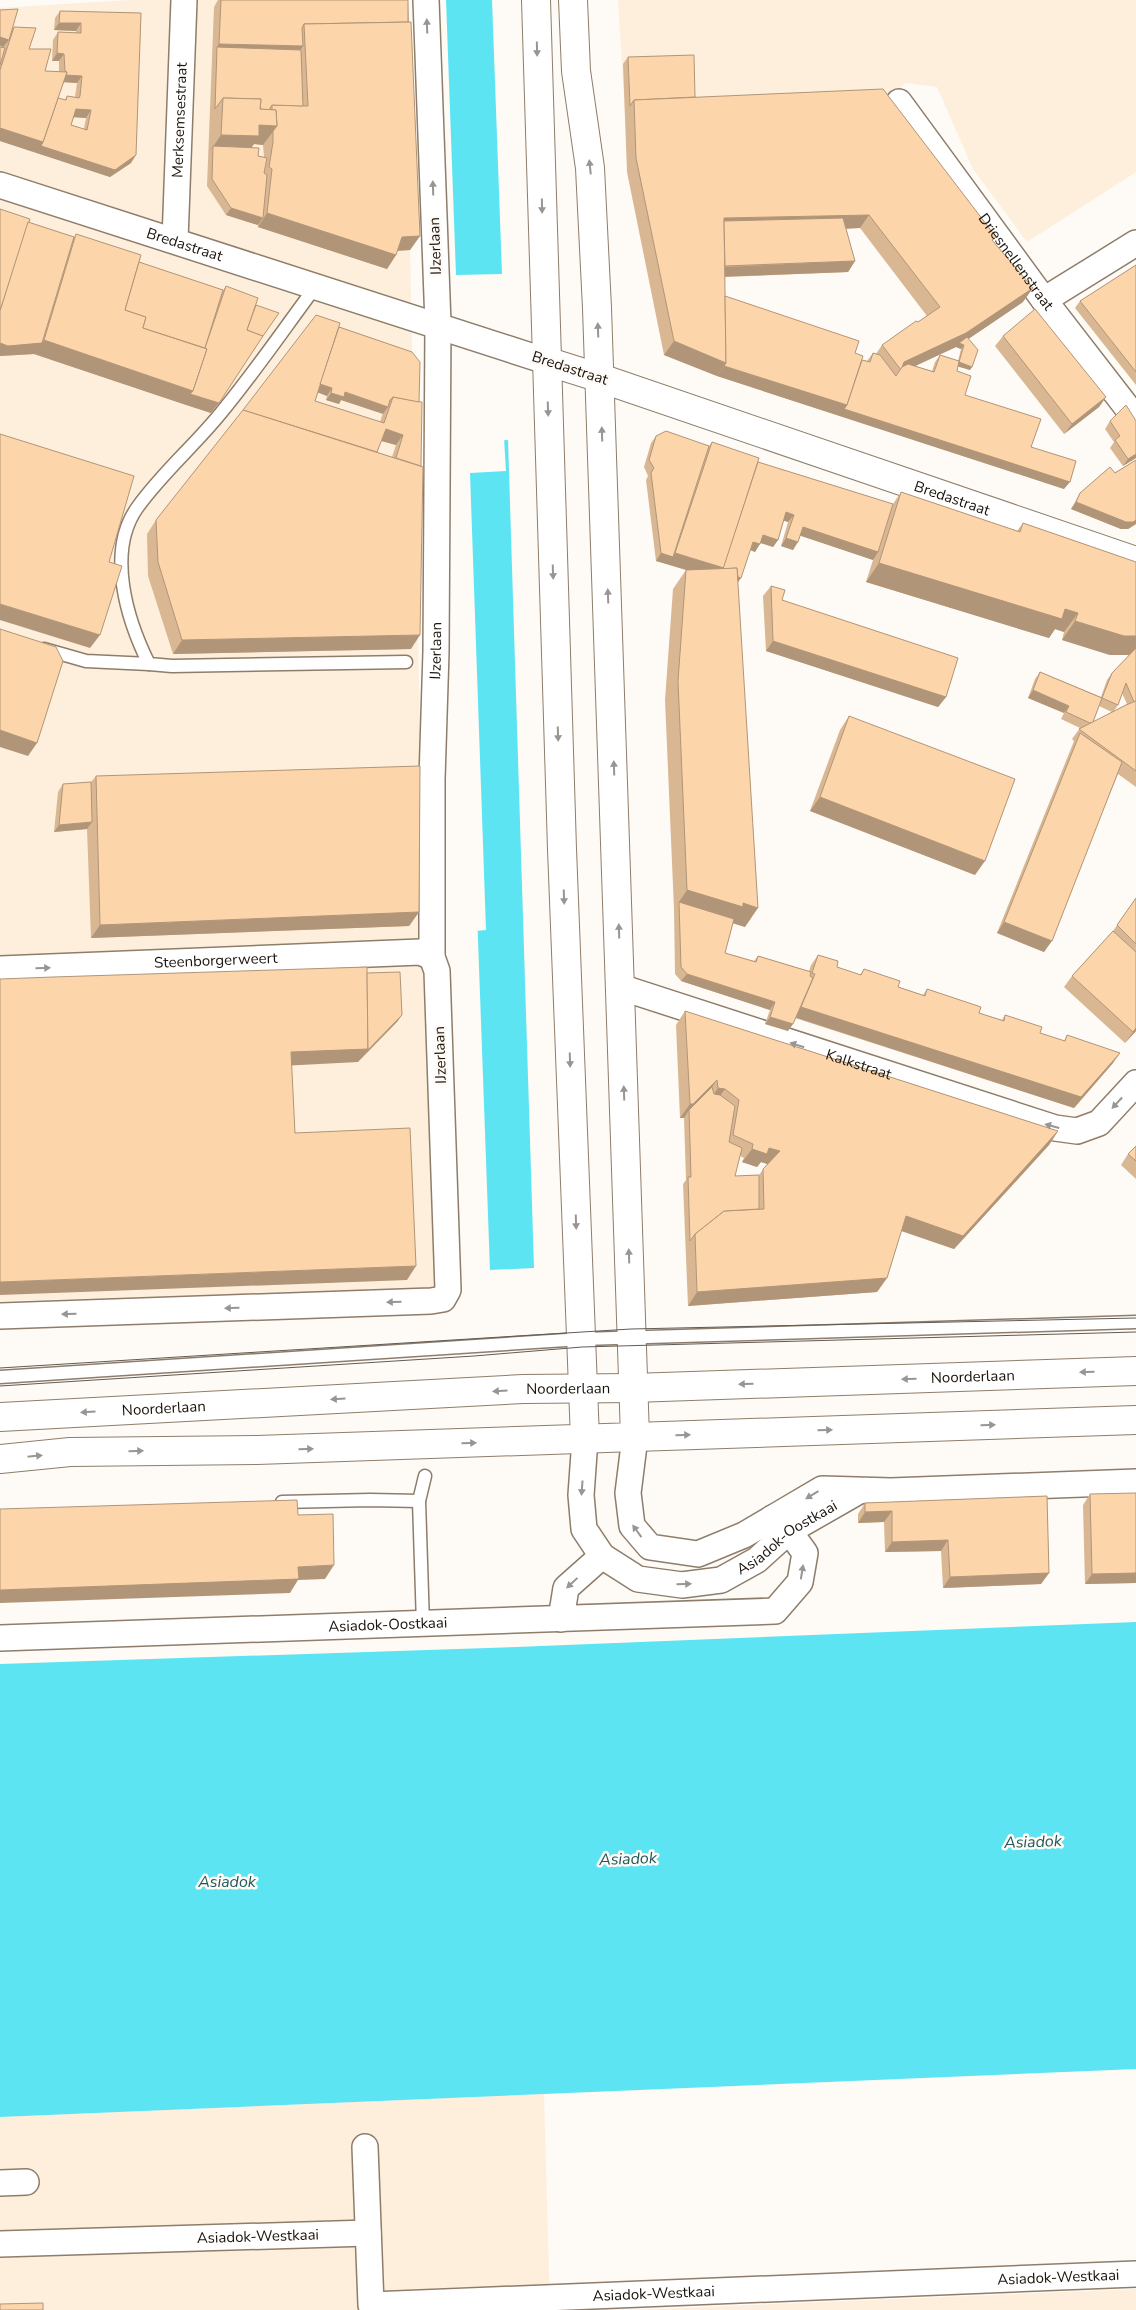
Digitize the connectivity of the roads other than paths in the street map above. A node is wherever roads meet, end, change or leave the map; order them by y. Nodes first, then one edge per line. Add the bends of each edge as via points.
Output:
1 (184, 0) edge
2 (426, 0) edge
3 (536, 0) edge
4 (573, 0) edge
5 (899, 102) dead end
6 (0, 186) edge
7 (175, 240) junction
8 (1136, 243) edge
9 (316, 286) junction
10 (1044, 300) junction
11 (438, 324) junction
12 (546, 361) junction
13 (600, 378) junction
14 (1136, 419) edge
15 (1136, 561) edge
16 (34, 646) edge
17 (406, 662) edge
18 (150, 664) junction
19 (432, 957) junction
20 (0, 969) edge
21 (620, 987) junction
22 (1136, 1083) edge
23 (0, 1316) edge
24 (1136, 1322) edge
25 (631, 1338) junction
26 (582, 1339) junction
27 (1136, 1371) edge
28 (0, 1377) edge
29 (584, 1388) junction
30 (633, 1388) junction
31 (0, 1417) edge
32 (1136, 1420) edge
33 (635, 1437) junction
34 (585, 1439) junction
35 (0, 1459) edge
36 (425, 1476) dead end
37 (1136, 1482) edge
38 (419, 1501) junction
39 (270, 1502) edge
40 (781, 1524) junction
41 (602, 1556) junction
42 (561, 1620) junction
43 (423, 1624) junction
44 (0, 1638) edge
45 (365, 2148) dead end
46 (26, 2182) dead end
47 (0, 2183) edge
48 (368, 2233) junction
49 (0, 2244) edge
50 (1136, 2274) edge
51 (623, 2302) edge
52 (372, 2308) edge

1 - 7 street, Merksemsestraat
11 -> 2 street, IJzerlaan
3 -> 12 main road
13 -> 4 main road via 590,168 576,71
5 - 10 street, Driesnellenstraat
6 - 7 street, Bredastraat
7 - 9 street, Bredastraat
8 - 10 street
9 - 11 street, Bredastraat
9 - 18 lane via 220,414 136,509 124,538 121,567 136,634
10 - 14 street, Driesnellenstraat
11 - 12 street, Bredastraat
11 - 19 street, IJzerlaan
12 - 13 main road, Bredastraat
12 -> 26 main road
13 - 15 main road, Bredastraat
21 -> 13 main road
16 - 18 lane via 86,661
17 - 18 lane
20 -> 19 street, Steenborgerweert via 420,952
19 -> 23 street, IJzerlaan via 437,971 448,1290 443,1299
22 -> 21 street, Kalkstraat via 1099,1123 1077,1131 1055,1128
25 -> 21 main road
24 - 25 lane
25 - 26 lane
25 - 30 main road
26 - 28 lane
26 - 29 main road
27 -> 30 main road, Noorderlaan
29 - 30 main road, Noorderlaan
29 -> 31 main road, Noorderlaan
29 - 34 main road
30 - 33 main road
33 -> 32 main road
33 - 34 main road
40 -> 33 street, Asiadok-Oostkaai via 698,1554 650,1547 632,1526 628,1493
35 -> 34 main road via 70,1452 257,1450
34 -> 41 street, Asiadok-Oostkaai via 581,1495 584,1529
36 - 38 lane
37 - 40 street, Asiadok-Oostkaai via 859,1491
38 - 39 lane
38 - 43 lane
41 -> 40 street, Asiadok-Oostkaai via 638,1579 682,1585 720,1580 757,1560
42 -> 40 street, Asiadok-Oostkaai via 775,1611 800,1582 805,1553
41 -> 42 street via 566,1588
42 - 43 street, Asiadok-Oostkaai
43 - 44 street, Asiadok-Oostkaai
45 - 48 street
46 - 47 street
48 - 49 street, Asiadok-Westkaai
48 - 52 street, Asiadok-Westkaai
50 - 51 street, Asiadok-Westkaai
51 - 52 street, Asiadok-Westkaai

